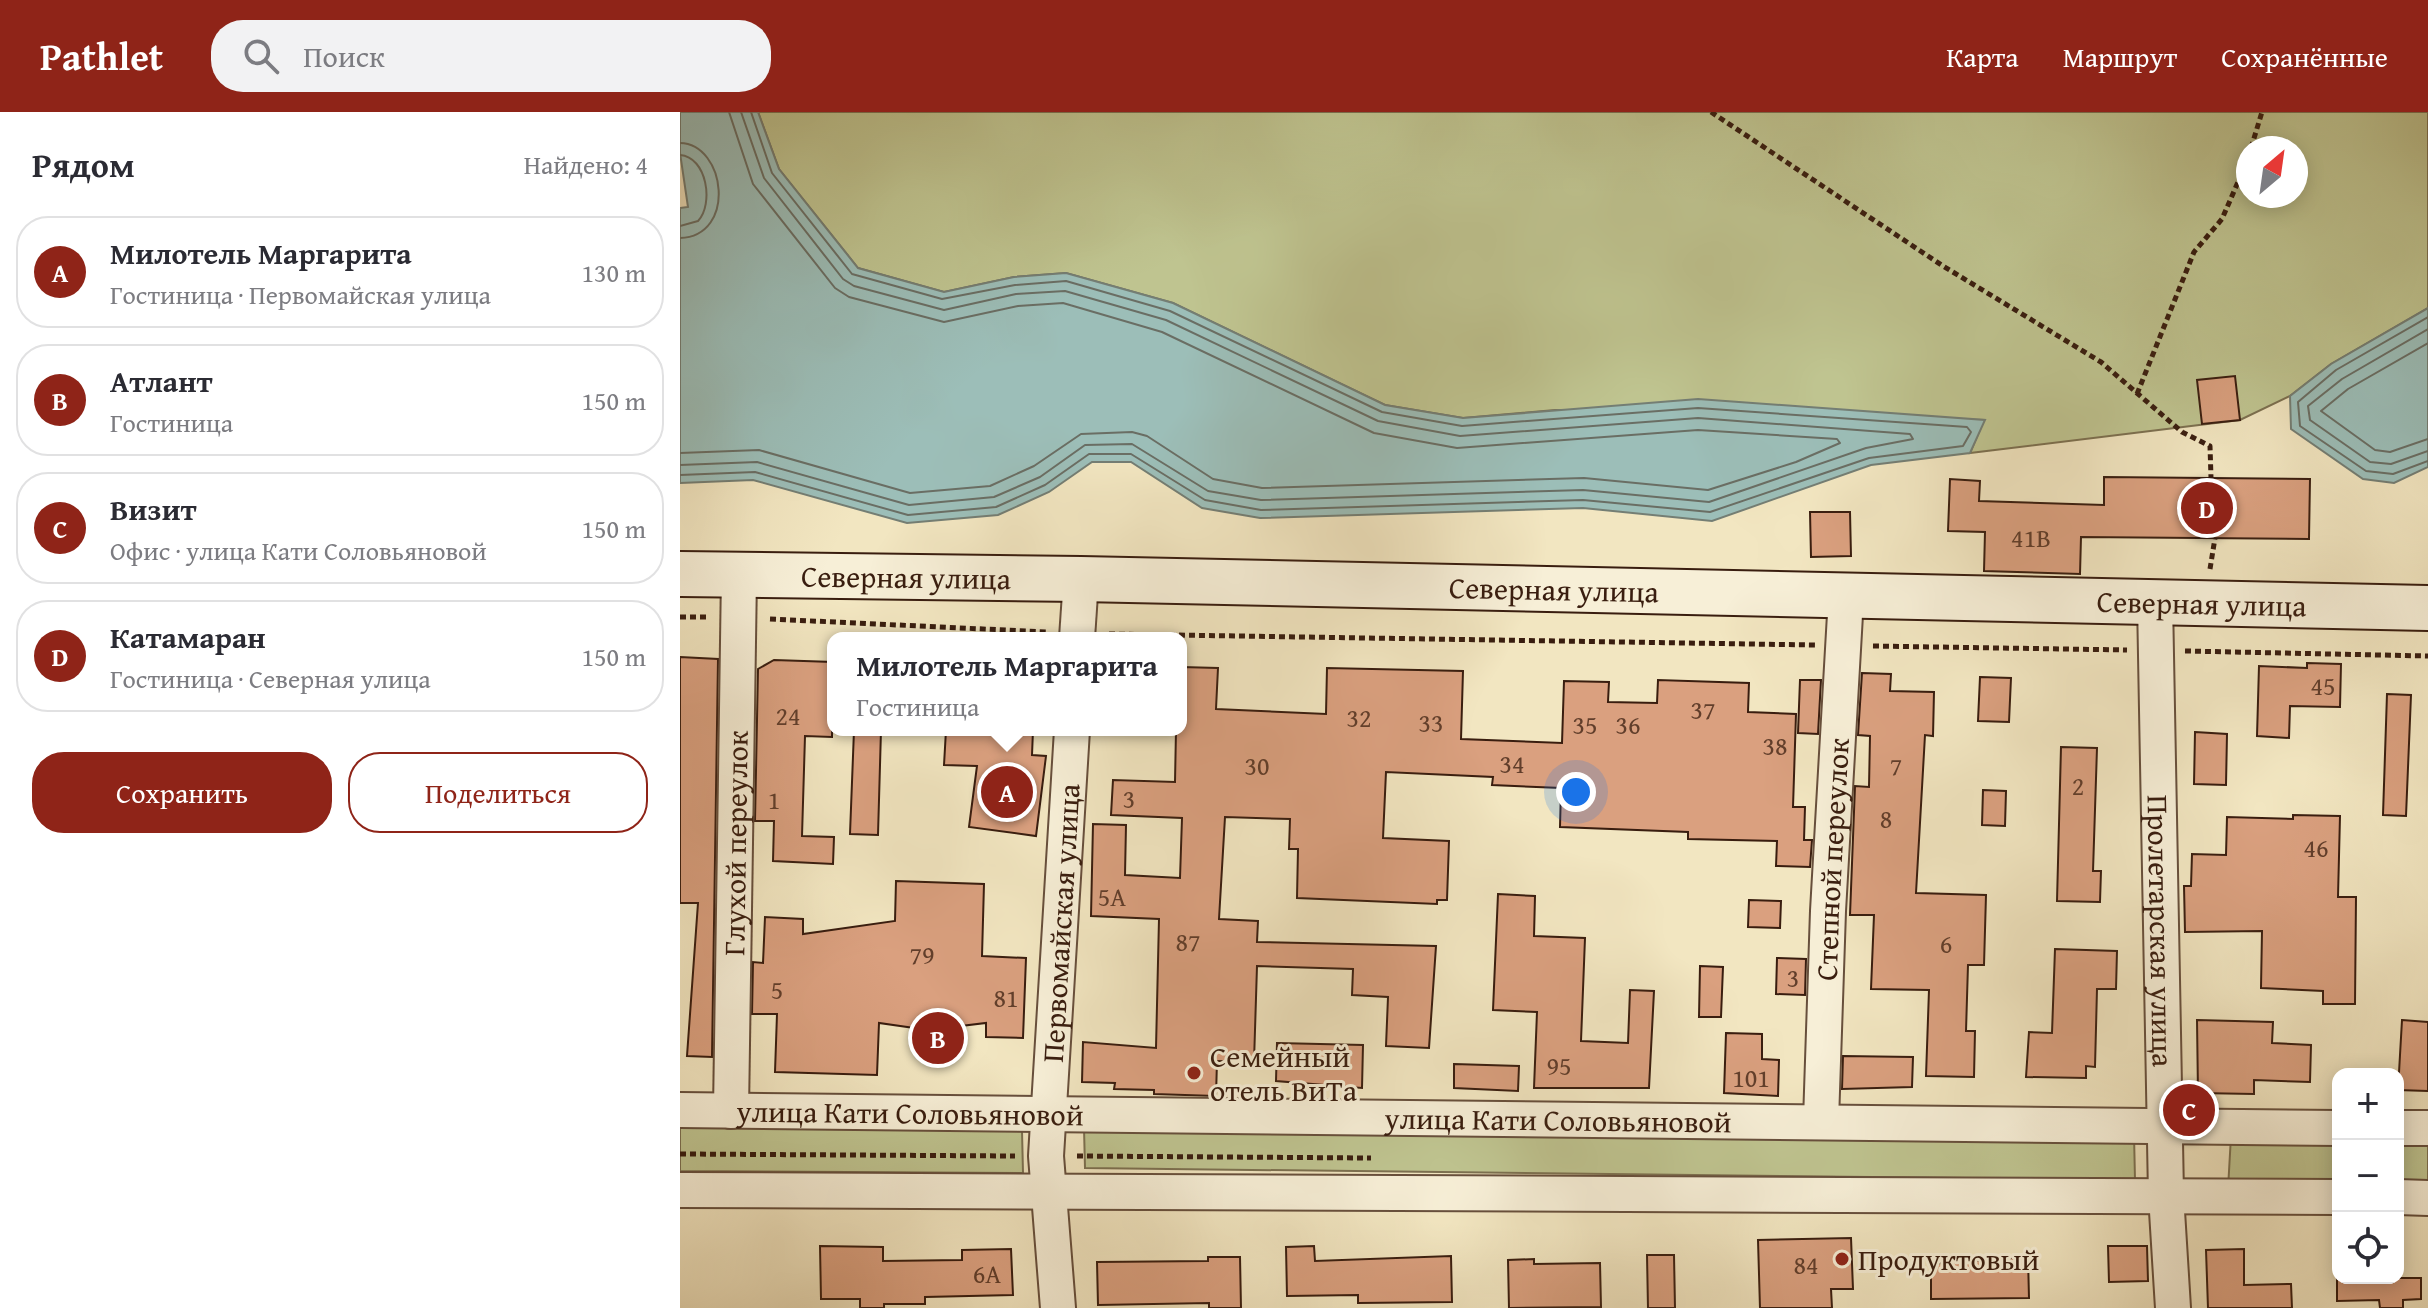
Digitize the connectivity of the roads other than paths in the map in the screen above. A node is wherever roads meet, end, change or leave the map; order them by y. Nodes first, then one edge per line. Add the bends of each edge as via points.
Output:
1 (680, 574) edge
2 (739, 575) junction
3 (1081, 579) junction
4 (1846, 597) junction
5 (2155, 601) junction
6 (2428, 608) edge
7 (1077, 632) edge
8 (1072, 736) edge
9 (680, 1110) edge
10 (731, 1111) junction
11 (1049, 1113) junction
12 (1821, 1121) junction
13 (2167, 1127) junction
14 (2332, 1128) edge
15 (2404, 1128) edge
16 (2428, 1128) edge
17 (680, 1190) edge
18 (1048, 1192) junction
19 (2166, 1195) junction
20 (2332, 1197) edge
21 (2404, 1197) edge
22 (2428, 1198) edge
23 (1058, 1308) edge
24 (2173, 1308) edge

1 - 2 street, Северная улица
2 - 3 street, Северная улица
2 - 10 street, Глухой переулок
3 - 4 street, Северная улица
3 - 7 street
4 - 5 street, Северная улица
4 - 12 street, Степной переулок
5 - 6 street, Северная улица
5 - 13 street, Пролетарская улица
8 - 11 street, Первомайская улица
9 - 10 street, улица Кати Соловьяновой
10 - 11 street, улица Кати Соловьяновой
11 - 12 street, улица Кати Соловьяновой
11 - 18 street, Первомайская улица
12 - 13 street, улица Кати Соловьяновой
13 - 14 street, улица Кати Соловьяновой
13 - 19 street, Пролетарская улица
15 - 16 street
17 - 18 street
18 - 19 street
18 - 23 street, Первомайская улица
19 - 20 street
19 - 24 street, Пролетарская улица
21 - 22 street

